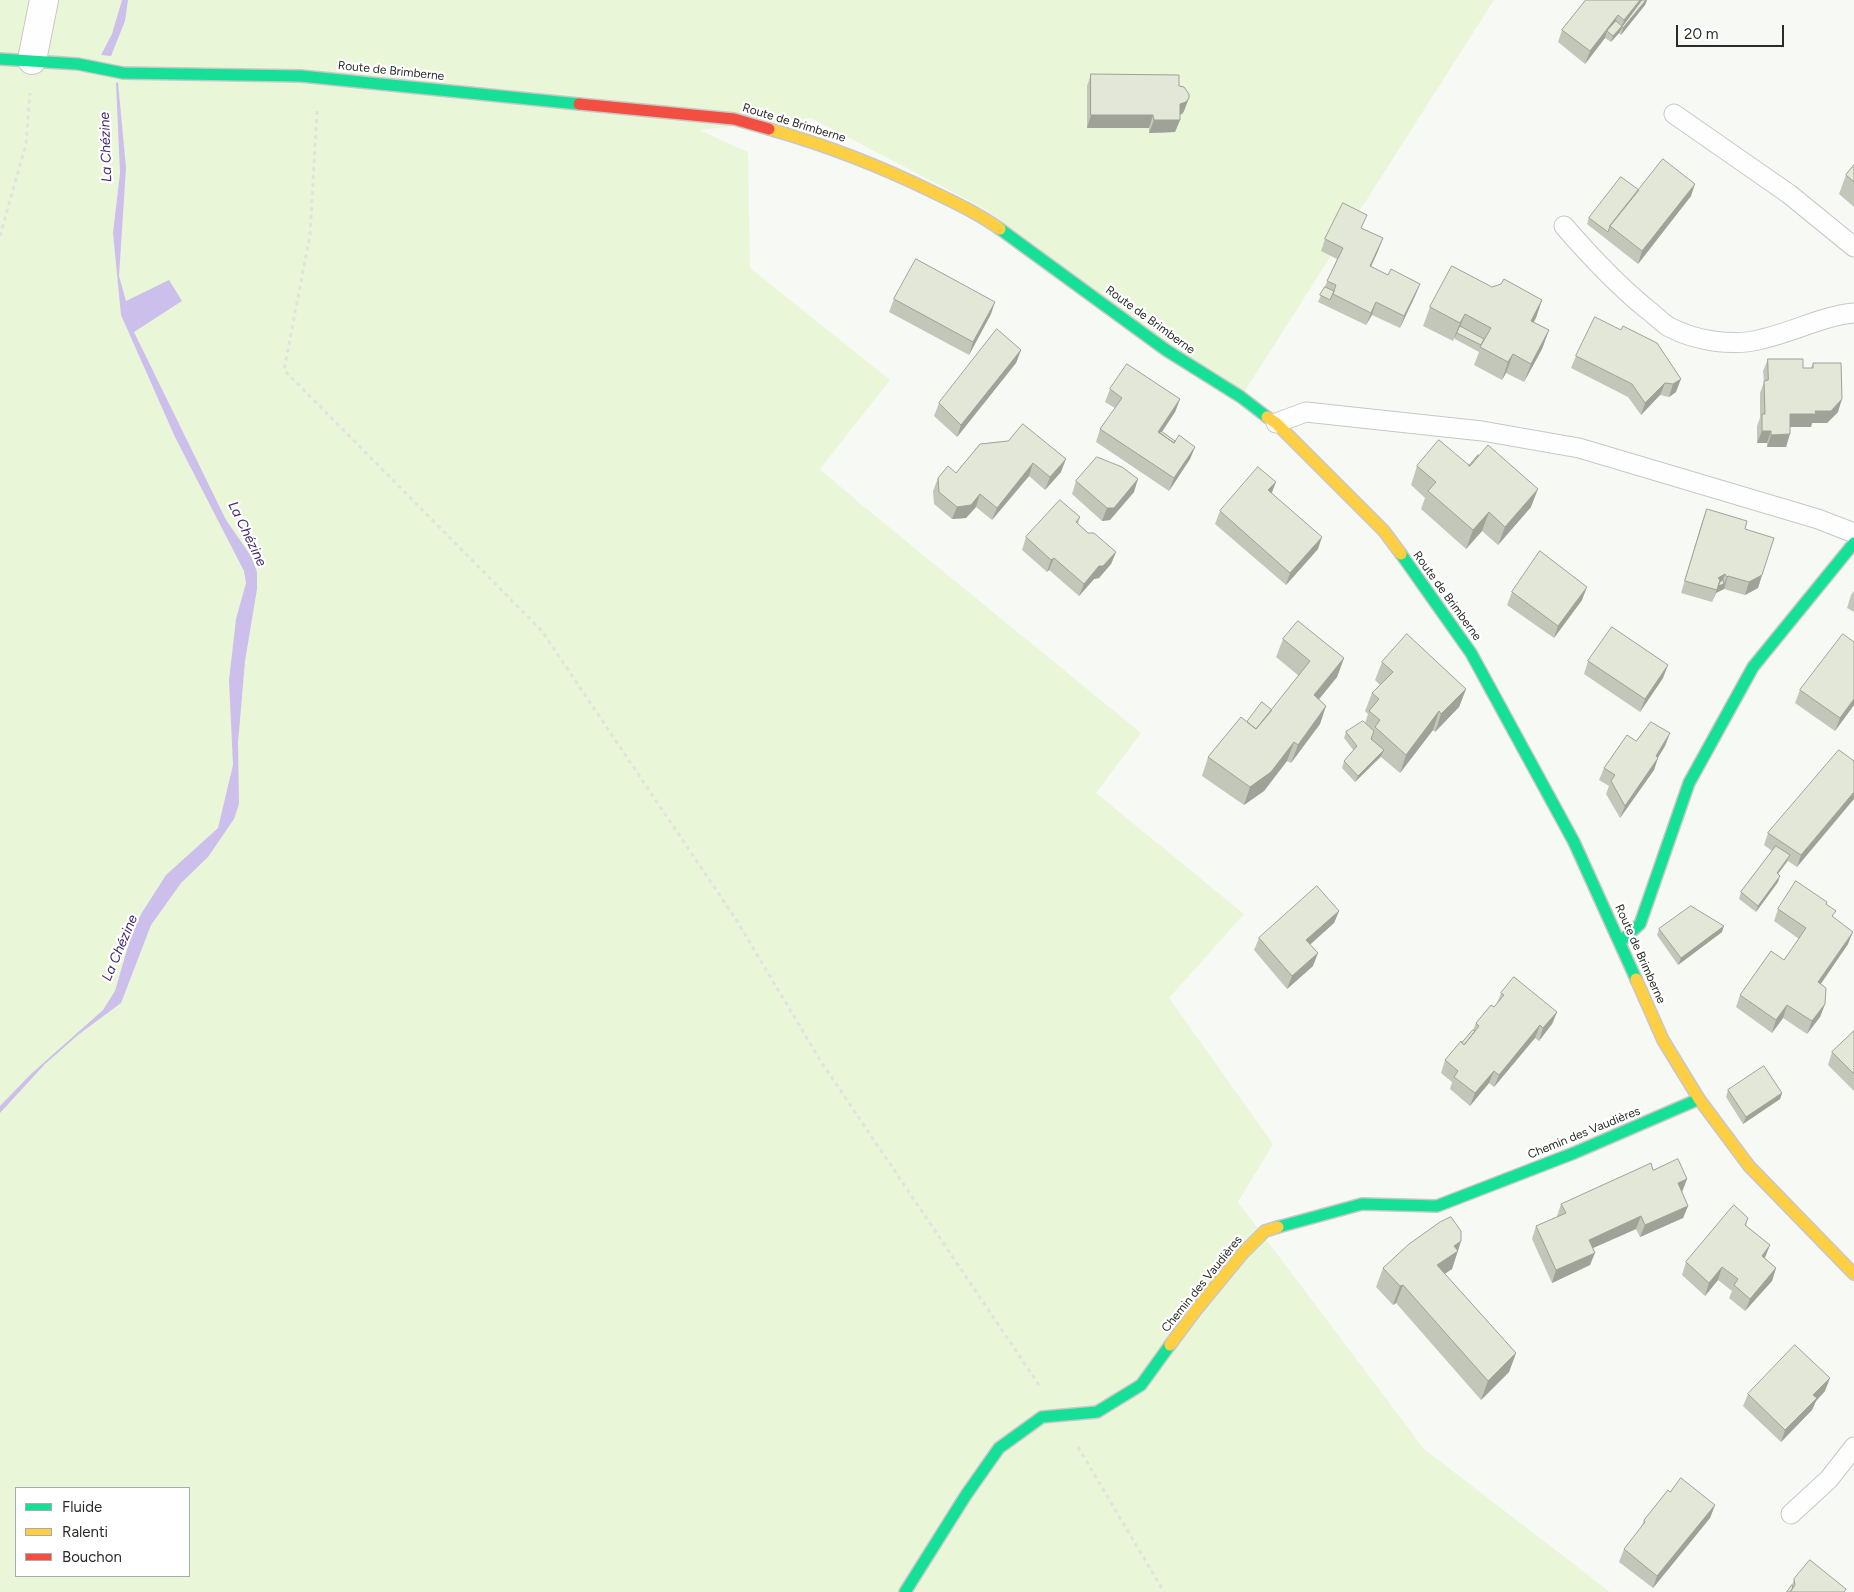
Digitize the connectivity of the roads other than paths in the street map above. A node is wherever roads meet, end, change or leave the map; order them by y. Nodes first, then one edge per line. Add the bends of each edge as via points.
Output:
1 (44, 0) edge
2 (0, 59) edge
3 (32, 60) junction
4 (1674, 114) dead end
5 (1564, 226) dead end
6 (1854, 247) edge
7 (1854, 313) edge
8 (1276, 423) junction
9 (1854, 533) edge
10 (1854, 543) edge
11 (1620, 942) junction
12 (1699, 1099) junction
13 (1854, 1274) edge
14 (1854, 1447) edge
15 (1791, 1514) dead end
16 (905, 1592) edge

1 - 3 street
2 - 3 street, Route de Brimberne
3 - 8 street, Route de Brimberne via 78,64 123,73 319,78 734,119 819,143 893,172 980,215 1166,350
4 - 6 lane via 1789,194
5 - 7 lane via 1595,262 1640,304 1669,326 1698,338 1728,343 1761,340 1840,314
8 - 9 lane via 1306,412 1316,412 1482,431 1579,448 1818,519
8 - 11 street, Route de Brimberne via 1384,531 1472,653 1574,842
10 - 11 street via 1753,667 1689,784 1640,924
11 - 12 street, Route de Brimberne via 1663,1040
12 - 13 street, Route de Brimberne via 1749,1166
12 - 16 street, Chemin des Vaudières via 1574,1153 1437,1206 1362,1204 1265,1231 1196,1310 1141,1385 1097,1412 1042,1417 999,1448
14 - 15 lane via 1829,1479

